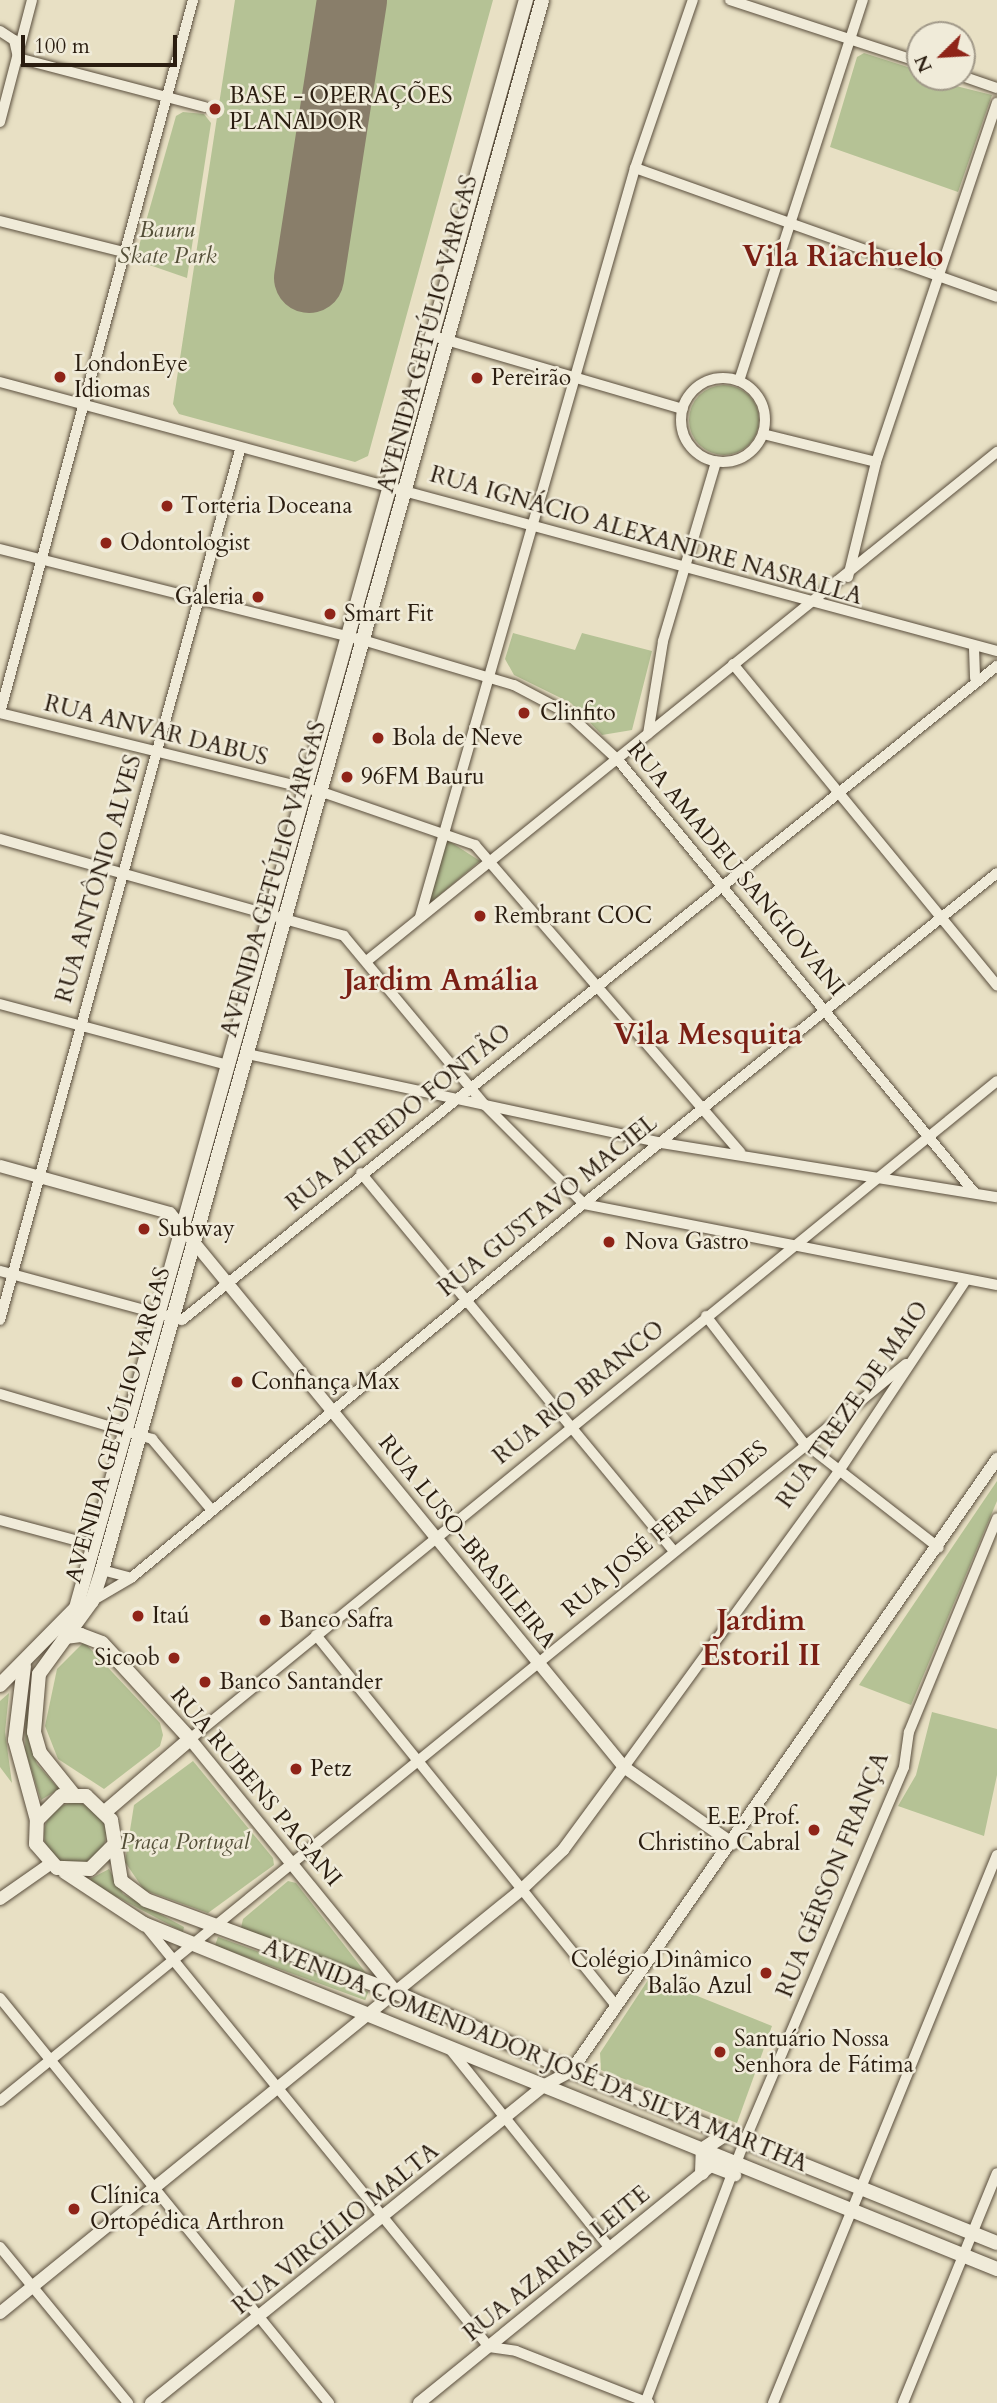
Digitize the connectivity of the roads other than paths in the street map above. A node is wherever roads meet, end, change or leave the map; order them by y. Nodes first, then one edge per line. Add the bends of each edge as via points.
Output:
1 (32, 0) edge
2 (193, 0) edge
3 (526, 0) edge
4 (542, 0) edge
5 (693, 0) edge
6 (730, 0) edge
7 (863, 0) edge
8 (0, 31) edge
9 (851, 38) junction
10 (906, 57) edge
11 (18, 58) junction
12 (976, 81) edge
13 (997, 88) edge
14 (163, 97) junction
15 (997, 103) edge
16 (205, 107) dead end
17 (0, 122) edge
18 (635, 168) junction
19 (0, 221) edge
20 (788, 221) junction
21 (123, 251) junction
22 (936, 276) junction
23 (997, 297) edge
24 (433, 336) junction
25 (449, 340) junction
26 (575, 374) junction
27 (739, 381) junction
28 (0, 382) edge
29 (86, 405) junction
30 (683, 409) junction
31 (763, 434) junction
32 (240, 450) junction
33 (997, 452) edge
34 (716, 462) junction
35 (876, 462) junction
36 (392, 488) junction
37 (409, 491) junction
38 (862, 520) junction
39 (533, 524) junction
40 (0, 549) edge
41 (871, 558) junction
42 (44, 562) junction
43 (682, 567) junction
44 (848, 577) junction
45 (197, 603) junction
46 (811, 605) junction
47 (350, 641) junction
48 (366, 641) junction
49 (974, 648) junction
50 (997, 651) edge
51 (733, 664) junction
52 (997, 666) edge
53 (491, 678) junction
54 (975, 678) junction
55 (0, 713) edge
56 (649, 734) junction
57 (156, 753) junction
58 (618, 760) junction
59 (307, 791) junction
60 (323, 792) junction
61 (838, 792) junction
62 (443, 831) junction
63 (0, 839) edge
64 (491, 859) junction
65 (122, 873) junction
66 (997, 873) edge
67 (722, 884) junction
68 (272, 914) junction
69 (420, 917) junction
70 (943, 917) junction
71 (287, 918) junction
72 (368, 960) junction
73 (997, 985) edge
74 (596, 988) junction
75 (0, 1004) edge
76 (829, 1011) junction
77 (79, 1026) junction
78 (247, 1054) junction
79 (228, 1065) junction
80 (997, 1081) edge
81 (469, 1086) junction
82 (452, 1098) junction
83 (485, 1105) junction
84 (706, 1110) junction
85 (930, 1135) junction
86 (662, 1143) junction
87 (740, 1152) junction
88 (0, 1166) edge
89 (361, 1173) junction
90 (40, 1177) junction
91 (880, 1177) junction
92 (974, 1192) junction
93 (997, 1197) edge
94 (584, 1204) junction
95 (177, 1212) junction
96 (199, 1216) junction
97 (179, 1229) junction
98 (192, 1240) junction
99 (791, 1247) junction
100 (0, 1271) edge
101 (13, 1274) junction
102 (966, 1280) junction
103 (229, 1284) junction
104 (997, 1286) edge
105 (468, 1300) junction
106 (156, 1312) junction
107 (706, 1316) junction
108 (172, 1317) junction
109 (0, 1320) edge
110 (906, 1364) junction
111 (0, 1394) edge
112 (868, 1394) junction
113 (878, 1407) junction
114 (333, 1411) junction
115 (572, 1427) junction
116 (124, 1429) junction
117 (142, 1433) junction
118 (803, 1441) junction
119 (997, 1460) edge
120 (837, 1474) junction
121 (997, 1476) edge
122 (971, 1500) junction
123 (211, 1509) junction
124 (997, 1518) edge
125 (0, 1520) edge
126 (436, 1536) junction
127 (93, 1545) junction
128 (939, 1548) junction
129 (674, 1551) junction
130 (102, 1570) junction
131 (131, 1578) junction
132 (92, 1601) junction
133 (76, 1608) junction
134 (316, 1635) junction
135 (65, 1637) junction
136 (537, 1662) junction
137 (24, 1666) junction
138 (0, 1685) edge
139 (190, 1739) junction
140 (417, 1760) junction
141 (624, 1767) junction
142 (73, 1794) junction
143 (106, 1811) junction
144 (37, 1820) junction
145 (733, 1844) junction
146 (112, 1847) junction
147 (997, 1855) edge
148 (50, 1864) junction
149 (292, 1865) junction
150 (64, 1871) junction
151 (521, 1890) junction
152 (0, 1899) edge
153 (144, 1924) junction
154 (212, 1928) junction
155 (193, 1944) junction
156 (172, 1961) junction
157 (397, 1993) junction
158 (0, 1998) edge
159 (616, 2005) junction
160 (372, 2012) junction
161 (449, 2048) junction
162 (50, 2061) junction
163 (553, 2063) junction
164 (574, 2067) junction
165 (545, 2085) junction
166 (276, 2088) junction
167 (0, 2101) edge
168 (505, 2120) junction
169 (691, 2120) junction
170 (728, 2133) junction
171 (745, 2140) junction
172 (684, 2142) junction
173 (703, 2149) junction
174 (712, 2165) junction
175 (737, 2169) junction
176 (997, 2173) edge
177 (860, 2185) junction
178 (154, 2189) junction
179 (850, 2208) junction
180 (382, 2218) junction
181 (973, 2233) junction
182 (997, 2243) edge
183 (0, 2247) edge
184 (610, 2248) junction
185 (962, 2255) junction
186 (997, 2269) edge
187 (32, 2287) junction
188 (0, 2313) edge
189 (259, 2317) junction
190 (489, 2347) junction
191 (128, 2403) edge
192 (151, 2403) edge
193 (329, 2403) edge
194 (419, 2403) edge
195 (647, 2403) edge
196 (773, 2403) edge
197 (903, 2403) edge

1 - 11 street
2 - 14 street
3 - 24 main road, AVENIDA GETÚLIO VARGAS
4 - 25 main road, AVENIDA GETÚLIO VARGAS
5 - 18 street
6 - 9 street
7 - 9 street
8 - 11 street via 15,40
9 - 10 street
9 - 20 street
11 - 14 street
11 - 17 street
12 - 13 street
14 - 16 street
14 - 21 street
15 - 22 street
18 - 20 street
18 - 26 street
19 - 21 street
20 - 22 street
20 - 27 street
21 - 29 street
22 - 23 street
22 - 35 street
24 - 25 street
24 - 36 main road, AVENIDA GETÚLIO VARGAS
25 - 26 street
25 - 37 main road, AVENIDA GETÚLIO VARGAS
26 - 30 street
26 - 39 street
27 - 30 street via 704,382
27 - 31 street via 760,398
28 - 29 street, RUA IGNÁCIO ALEXANDRE NASRALLA
29 - 32 street, RUA IGNÁCIO ALEXANDRE NASRALLA
29 - 42 street
30 - 34 street via 688,443
31 - 34 street via 749,454
31 - 35 street
32 - 36 street, RUA IGNÁCIO ALEXANDRE NASRALLA
32 - 45 street, RUA ANTÔNIO ALVES
33 - 41 street
34 - 43 street
35 - 38 street
36 - 37 street, RUA IGNÁCIO ALEXANDRE NASRALLA
36 - 47 main road, AVENIDA GETÚLIO VARGAS
37 - 39 street, RUA IGNÁCIO ALEXANDRE NASRALLA
37 - 48 main road, AVENIDA GETÚLIO VARGAS
38 - 41 street
38 - 44 street
39 - 43 street, RUA IGNÁCIO ALEXANDRE NASRALLA
39 - 53 street
40 - 42 street, RUA AMADEU SANGIOVANI
41 - 44 street
42 - 45 street, RUA AMADEU SANGIOVANI
42 - 55 street
43 - 46 street, RUA IGNÁCIO ALEXANDRE NASRALLA
43 - 56 street via 652,692
44 - 46 street
45 - 47 street, RUA AMADEU SANGIOVANI
45 - 57 street, RUA ANTÔNIO ALVES
46 - 49 street, RUA IGNÁCIO ALEXANDRE NASRALLA
46 - 51 street
47 - 48 street, RUA AMADEU SANGIOVANI
47 - 59 main road, AVENIDA GETÚLIO VARGAS
48 - 53 street, RUA AMADEU SANGIOVANI
48 - 60 main road, AVENIDA GETÚLIO VARGAS
49 - 50 street, RUA IGNÁCIO ALEXANDRE NASRALLA
49 - 54 street
51 - 56 street
51 - 61 street
52 - 54 street, RUA ALFREDO FONTÃO
53 - 58 street, RUA AMADEU SANGIOVANI via 567,713
53 - 62 street
54 - 61 street, RUA ALFREDO FONTÃO
55 - 57 street, RUA ANVAR DABUS
56 - 58 street
57 - 59 street, RUA ANVAR DABUS
57 - 65 street, RUA ANTÔNIO ALVES
58 - 64 street
58 - 67 street, RUA AMADEU SANGIOVANI
59 - 60 street, RUA ANVAR DABUS
59 - 68 main road, AVENIDA GETÚLIO VARGAS
60 - 62 street, RUA ANVAR DABUS
60 - 71 main road, AVENIDA GETÚLIO VARGAS
61 - 67 street, RUA ALFREDO FONTÃO
61 - 70 street
62 - 64 street, RUA ANVAR DABUS
62 - 69 street
63 - 65 street
64 - 69 street
64 - 74 street, RUA ANVAR DABUS
65 - 68 street
65 - 77 street, RUA ANTÔNIO ALVES
66 - 70 street, RUA GUSTAVO MACIEL
67 - 74 street, RUA ALFREDO FONTÃO
67 - 76 street, RUA AMADEU SANGIOVANI
68 - 71 street
68 - 79 main road, AVENIDA GETÚLIO VARGAS
69 - 72 street
70 - 73 street
70 - 76 street, RUA GUSTAVO MACIEL
71 - 72 street via 344,936
71 - 78 main road, AVENIDA GETÚLIO VARGAS
72 - 81 street
74 - 81 street, RUA ALFREDO FONTÃO
74 - 84 street, RUA ANVAR DABUS
75 - 77 street
76 - 84 street, RUA GUSTAVO MACIEL
76 - 85 street, RUA AMADEU SANGIOVANI
77 - 79 street
77 - 90 street, RUA ANTÔNIO ALVES
78 - 82 street
78 - 96 main road, AVENIDA GETÚLIO VARGAS
79 - 95 main road, AVENIDA GETÚLIO VARGAS
80 - 85 street, RUA RIO BRANCO
81 - 82 street, RUA ALFREDO FONTÃO
81 - 83 street
82 - 83 street
82 - 89 street, RUA ALFREDO FONTÃO
83 - 86 street
83 - 94 street
84 - 86 street, RUA GUSTAVO MACIEL
84 - 87 street, RUA ANVAR DABUS
85 - 91 street, RUA RIO BRANCO
85 - 92 street, RUA AMADEU SANGIOVANI
86 - 87 street
86 - 94 street, RUA GUSTAVO MACIEL
87 - 91 street
88 - 90 street
89 - 103 street, RUA ALFREDO FONTÃO
89 - 105 street
90 - 95 street
90 - 101 street, RUA ANTÔNIO ALVES
91 - 92 street
91 - 99 street, RUA RIO BRANCO
92 - 93 street
94 - 99 street
94 - 105 street, RUA GUSTAVO MACIEL
95 - 96 street
95 - 97 main road, AVENIDA GETÚLIO VARGAS
96 - 98 main road, AVENIDA GETÚLIO VARGAS
97 - 98 street, RUA LUSO-BRASILEIRA
97 - 106 main road, AVENIDA GETÚLIO VARGAS
98 - 103 street, RUA LUSO-BRASILEIRA
98 - 108 main road, AVENIDA GETÚLIO VARGAS
99 - 102 street
99 - 107 street, RUA RIO BRANCO
100 - 101 street
101 - 106 street
101 - 109 street, RUA ANTÔNIO ALVES
102 - 104 street
102 - 110 street, RUA TREZE DE MAIO
103 - 108 street, RUA ALFREDO FONTÃO via 182,1320
103 - 114 street, RUA LUSO-BRASILEIRA
105 - 114 street, RUA GUSTAVO MACIEL
105 - 115 street
106 - 108 street
106 - 116 main road, AVENIDA GETÚLIO VARGAS
107 - 115 street, RUA RIO BRANCO
107 - 118 street
108 - 117 main road, AVENIDA GETÚLIO VARGAS
110 - 112 street, RUA JOSÉ FERNANDES
110 - 113 street, RUA TREZE DE MAIO
111 - 116 street
112 - 113 street
112 - 118 street, RUA JOSÉ FERNANDES
113 - 120 street, RUA TREZE DE MAIO
114 - 123 street, RUA GUSTAVO MACIEL
114 - 126 street, RUA LUSO-BRASILEIRA
115 - 126 street, RUA RIO BRANCO
115 - 129 street
116 - 117 street
116 - 127 main road, AVENIDA GETÚLIO VARGAS
117 - 123 street
117 - 130 main road, AVENIDA GETÚLIO VARGAS
118 - 120 street
118 - 129 street, RUA JOSÉ FERNANDES
119 - 122 street
120 - 128 street
120 - 141 street, RUA TREZE DE MAIO
121 - 122 street
122 - 128 street
123 - 131 street, RUA GUSTAVO MACIEL
124 - 171 street, RUA GÉRSON FRANÇA via 909,1732 904,1767
125 - 127 street
126 - 134 street, RUA RIO BRANCO
126 - 136 street, RUA LUSO-BRASILEIRA
127 - 133 main road, AVENIDA GETÚLIO VARGAS
128 - 145 street
129 - 136 street, RUA JOSÉ FERNANDES
130 - 131 street
130 - 132 main road, AVENIDA GETÚLIO VARGAS
131 - 132 street, RUA GUSTAVO MACIEL
132 - 133 main road, AVENIDA GETÚLIO VARGAS
132 - 135 main road
133 - 137 main road
134 - 139 street, RUA RIO BRANCO
134 - 140 street
135 - 139 main road, RUA RUBENS PAGANI via 81,1635 102,1643
135 - 142 main road via 39,1674 34,1732 40,1753
136 - 140 street, RUA JOSÉ FERNANDES
136 - 141 street, RUA LUSO-BRASILEIRA
137 - 138 main road
137 - 144 main road via 15,1740
139 - 143 main road
139 - 149 street, RUA RUBENS PAGANI
140 - 149 street, RUA JOSÉ FERNANDES
140 - 151 street
141 - 145 street, RUA LUSO-BRASILEIRA
141 - 151 street, RUA TREZE DE MAIO via 563,1850
142 - 143 main road
142 - 144 main road via 51,1801
143 - 146 main road
144 - 148 main road via 36,1844
145 - 159 street
146 - 150 main road via 90,1869
146 - 154 main road, AVENIDA COMENDADOR JOSÉ DA SILVA MARTHA via 121,1881 132,1892
147 - 177 street
148 - 150 main road
148 - 152 street
149 - 154 street
149 - 157 street, RUA RUBENS PAGANI
150 - 153 main road, AVENIDA COMENDADOR JOSÉ DA SILVA MARTHA
151 - 157 street, RUA TREZE DE MAIO
151 - 159 street
153 - 155 main road, AVENIDA COMENDADOR JOSÉ DA SILVA MARTHA
153 - 156 street
154 - 155 street
154 - 157 main road, AVENIDA COMENDADOR JOSÉ DA SILVA MARTHA
155 - 156 street
155 - 160 main road, AVENIDA COMENDADOR JOSÉ DA SILVA MARTHA
156 - 162 street
156 - 166 street
157 - 160 street, RUA TREZE DE MAIO
157 - 163 main road, AVENIDA COMENDADOR JOSÉ DA SILVA MARTHA
158 - 162 street
159 - 164 street
160 - 161 main road, AVENIDA COMENDADOR JOSÉ DA SILVA MARTHA
160 - 166 street, RUA TREZE DE MAIO
161 - 165 main road, AVENIDA COMENDADOR JOSÉ DA SILVA MARTHA
161 - 168 street
162 - 167 street
162 - 178 street
163 - 164 main road, AVENIDA COMENDADOR JOSÉ DA SILVA MARTHA
163 - 165 main road via 539,2071
164 - 165 street, RUA VIRGÍLIO MALTA
164 - 169 main road, AVENIDA COMENDADOR JOSÉ DA SILVA MARTHA
165 - 168 street, RUA VIRGÍLIO MALTA
165 - 172 main road, AVENIDA COMENDADOR JOSÉ DA SILVA MARTHA
166 - 178 street, RUA TREZE DE MAIO
166 - 180 street
168 - 180 street, RUA VIRGÍLIO MALTA
168 - 184 street
169 - 170 main road, AVENIDA COMENDADOR JOSÉ DA SILVA MARTHA
169 - 172 main road
170 - 171 main road, AVENIDA COMENDADOR JOSÉ DA SILVA MARTHA
170 - 173 main road
171 - 175 street, RUA GÉRSON FRANÇA
171 - 177 main road, AVENIDA COMENDADOR JOSÉ DA SILVA MARTHA
172 - 173 main road, AVENIDA COMENDADOR JOSÉ DA SILVA MARTHA
173 - 174 main road
173 - 174 main road, AVENIDA COMENDADOR JOSÉ DA SILVA MARTHA
174 - 175 main road, AVENIDA COMENDADOR JOSÉ DA SILVA MARTHA
174 - 184 street, RUA AZARIAS LEITE
175 - 179 main road, AVENIDA COMENDADOR JOSÉ DA SILVA MARTHA
175 - 195 street, RUA GÉRSON FRANÇA
176 - 181 street
177 - 179 street
177 - 181 main road, AVENIDA COMENDADOR JOSÉ DA SILVA MARTHA
178 - 187 street, RUA TREZE DE MAIO
178 - 189 street
179 - 185 main road, AVENIDA COMENDADOR JOSÉ DA SILVA MARTHA
179 - 196 street
180 - 189 street, RUA VIRGÍLIO MALTA
180 - 190 street
181 - 182 main road, AVENIDA COMENDADOR JOSÉ DA SILVA MARTHA
181 - 185 street
183 - 187 street
184 - 190 street, RUA AZARIAS LEITE
185 - 186 main road, AVENIDA COMENDADOR JOSÉ DA SILVA MARTHA
185 - 197 street
187 - 188 street, RUA TREZE DE MAIO
187 - 191 street
189 - 192 street, RUA VIRGÍLIO MALTA
189 - 193 street
190 - 194 street, RUA AZARIAS LEITE
190 - 195 street via 516,2351

